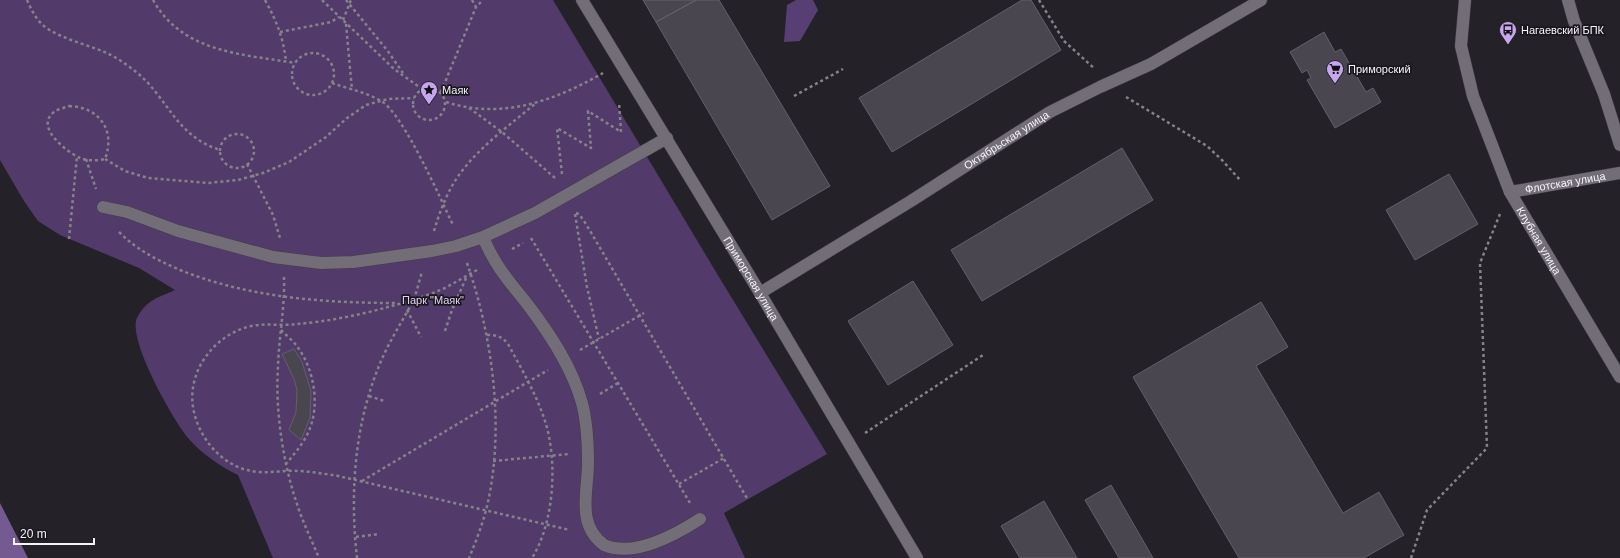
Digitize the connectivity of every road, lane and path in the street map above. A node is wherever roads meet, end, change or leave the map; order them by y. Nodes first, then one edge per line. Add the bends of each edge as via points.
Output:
1 (27, 0) edge
2 (153, 0) edge
3 (265, 0) edge
4 (322, 0) edge
5 (346, 0) edge
6 (351, 0) edge
7 (472, 0) edge
8 (483, 0) edge
9 (582, 0) edge
10 (1039, 0) edge
11 (1261, 0) edge
12 (1465, 0) edge
13 (1568, 0) edge
14 (350, 4) junction
15 (476, 7) junction
16 (339, 17) junction
17 (342, 20) junction
18 (346, 24) junction
19 (280, 32) junction
20 (286, 61) junction
21 (295, 63) junction
22 (843, 69) dead end
23 (604, 73) dead end
24 (404, 76) junction
25 (332, 83) junction
26 (1107, 84) junction
27 (422, 89) junction
28 (352, 90) junction
29 (441, 92) junction
30 (794, 96) dead end
31 (414, 98) junction
32 (619, 99) dead end
33 (382, 101) junction
34 (446, 102) junction
35 (536, 103) junction
36 (469, 108) junction
37 (502, 132) junction
38 (667, 138) junction
39 (1620, 145) edge
40 (220, 150) junction
41 (77, 156) junction
42 (86, 159) junction
43 (105, 159) junction
44 (247, 164) junction
45 (1620, 173) edge
46 (254, 176) junction
47 (1240, 180) dead end
48 (1510, 192) junction
49 (443, 204) junction
50 (103, 207) junction
51 (575, 213) junction
52 (571, 214) dead end
53 (454, 227) dead end
54 (434, 233) dead end
55 (537, 234) dead end
56 (483, 237) junction
57 (531, 238) junction
58 (69, 239) dead end
59 (281, 239) dead end
60 (508, 252) dead end
61 (466, 259) dead end
62 (424, 266) dead end
63 (483, 267) dead end
64 (469, 274) junction
65 (284, 276) dead end
66 (760, 293) junction
67 (284, 297) junction
68 (414, 299) junction
69 (401, 303) junction
70 (407, 310) junction
71 (644, 313) dead end
72 (640, 315) junction
73 (282, 325) junction
74 (281, 330) junction
75 (445, 331) dead end
76 (487, 335) junction
77 (422, 337) dead end
78 (599, 339) junction
79 (594, 342) junction
80 (577, 352) dead end
81 (983, 355) dead end
82 (552, 368) dead end
83 (1620, 377) edge
84 (528, 382) junction
85 (369, 396) junction
86 (384, 402) dead end
87 (494, 402) junction
88 (877, 425) dead end
89 (588, 453) junction
90 (552, 456) junction
91 (724, 458) junction
92 (493, 461) junction
93 (287, 463) junction
94 (288, 471) junction
95 (354, 480) junction
96 (361, 481) junction
97 (679, 484) junction
98 (748, 500) dead end
99 (485, 509) junction
100 (700, 520) joint
101 (546, 524) junction
102 (379, 534) dead end
103 (595, 535) junction
104 (356, 538) junction
105 (320, 558) edge
106 (357, 558) edge
107 (469, 558) edge
108 (532, 558) edge
109 (917, 558) edge
110 (1410, 558) edge

1 - 40 path via 34,14 47,29 108,53 154,89 189,134
2 - 20 path via 173,26 192,39 212,48
3 - 19 path
4 - 16 path
5 - 14 path
6 - 14 path
7 - 15 path
8 - 15 path
9 - 38 street, Приморская улица
10 - 26 path via 1064,40 1093,66
11 - 26 street, Октябрьская улица via 1151,64
12 - 48 street, Клубная улица via 1461,46 1473,96
13 - 39 street via 1604,94
14 - 17 path
14 - 24 path
15 - 29 path
16 - 17 path
16 - 19 path via 331,22
17 - 18 path
18 - 24 path
18 - 28 path
19 - 20 path
20 - 21 path
21 - 25 path via 310,53 324,55 334,72
21 - 25 path via 293,80 301,91 320,94
22 - 30 path
23 - 35 path via 564,94
24 - 27 path
25 - 28 path
26 - 47 path via 1207,146
26 - 66 street, Октябрьская улица via 1050,112
27 - 29 path via 431,87
27 - 31 path
28 - 33 path
29 - 34 path
31 - 33 path
31 - 34 path via 416,113 430,121 444,113
32 - 37 path via 621,132 588,111 592,148 557,128 562,176 556,180
33 - 46 path via 366,105 289,162
33 - 49 path via 398,119
34 - 36 path
35 - 36 path via 494,110
35 - 37 path
36 - 37 path
37 - 49 path via 478,153 459,175
38 - 56 street via 535,213
38 - 66 street, Приморская улица
40 - 44 path via 223,160 232,167
40 - 44 path via 228,137 244,135 253,149 251,160
41 - 42 path
41 - 43 path via 58,143 49,131 48,120 53,112 62,108 73,106 86,109 101,120 109,140
41 - 58 path
42 - 43 path
42 - 50 path
43 - 46 path via 125,171 171,181 208,183
44 - 46 path
45 - 48 street, Флотская улица
46 - 59 path via 273,215
48 - 83 street, Клубная улица
48 - 110 path via 1480,262 1487,448 1427,510
49 - 53 path
49 - 54 path
50 - 56 street via 127,212 178,231 242,250 321,263 353,262 432,251
50 - 67 path via 119,232 130,243 161,262 225,285
51 - 52 path
51 - 72 path via 579,214 586,224
51 - 78 path via 587,287
55 - 57 path
56 - 89 street via 495,263 550,336 568,367 578,388 582,405
57 - 60 path
57 - 79 path
61 - 64 path
62 - 68 path
63 - 64 path
64 - 68 path via 446,287
64 - 75 path
64 - 76 path via 479,296
65 - 67 path
66 - 109 street, Приморская улица
67 - 69 path
67 - 73 path
68 - 69 path
68 - 70 path
69 - 73 path via 354,315
70 - 77 path
70 - 85 path via 376,371
71 - 72 path
72 - 78 path
72 - 91 path
73 - 74 path
73 - 94 path via 250,326 222,339 205,357 198,370 192,394 193,411 198,426 204,439 220,456 234,465 257,472
74 - 93 path via 277,393
74 - 93 path via 304,357 314,390 315,406 313,421 307,435
76 - 84 path via 504,338
76 - 87 path
78 - 79 path
79 - 80 path
79 - 97 path
81 - 88 path
82 - 84 path
84 - 87 path
84 - 90 path via 545,419
85 - 86 path
85 - 95 path
87 - 92 path
87 - 96 path
89 - 90 path
89 - 103 street via 585,515
90 - 92 path
90 - 101 path via 552,485
91 - 97 path
91 - 98 path
92 - 99 path via 489,498
93 - 94 path
94 - 95 path
94 - 105 path via 298,507
95 - 96 path
95 - 104 path
96 - 99 path
97 - 100 path
99 - 101 path
99 - 107 path
100 - 103 street via 654,547 629,553 616,551 604,545
101 - 103 path
101 - 108 path
102 - 104 path
104 - 106 path

